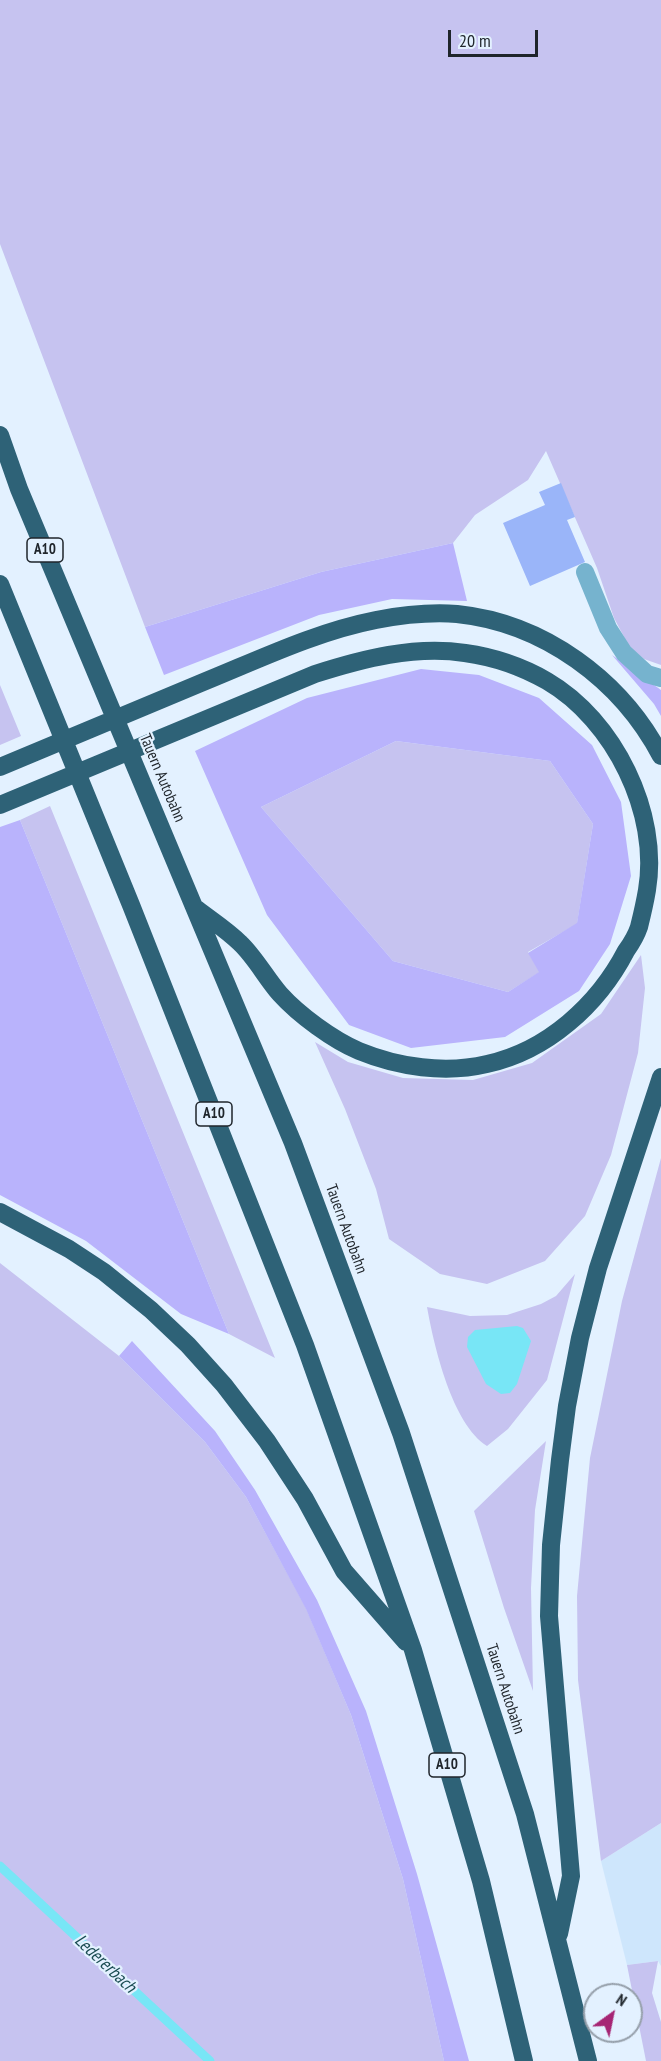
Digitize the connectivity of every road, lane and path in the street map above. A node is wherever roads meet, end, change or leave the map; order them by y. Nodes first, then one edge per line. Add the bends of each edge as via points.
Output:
1 (0, 435) edge
2 (585, 572) dead end
3 (0, 584) edge
4 (661, 678) edge
5 (661, 756) edge
6 (0, 767) edge
7 (0, 805) edge
8 (196, 908) junction
9 (661, 1077) edge
10 (0, 1212) edge
11 (414, 1650) junction
12 (558, 1939) junction
13 (524, 2061) edge
14 (588, 2061) edge

1 - 8 highway, Tauern Autobahn / A10
2 - 4 lane via 608,628 624,652 647,674
3 - 11 highway, A10 via 305,1345
5 - 6 highway via 629,708 585,665 560,648 502,624 457,614 416,614 374,620 306,640
7 - 8 highway via 315,674 359,660 420,652 462,652 502,660 548,682 578,706 609,740 641,805 648,845 647,887 638,929 617,969 589,1005 555,1033 521,1053 486,1065 446,1069 403,1065 357,1051 321,1029 282,996 241,943
8 - 12 highway, Tauern Autobahn / A10 via 294,1143 402,1433 525,1814
9 - 12 highway via 598,1268 580,1338 560,1460 549,1616 572,1876
10 - 11 highway via 104,1272 188,1345 267,1442 305,1499 344,1571
11 - 13 highway, A10 via 481,1881
12 - 14 highway, Tauern Autobahn / A10

